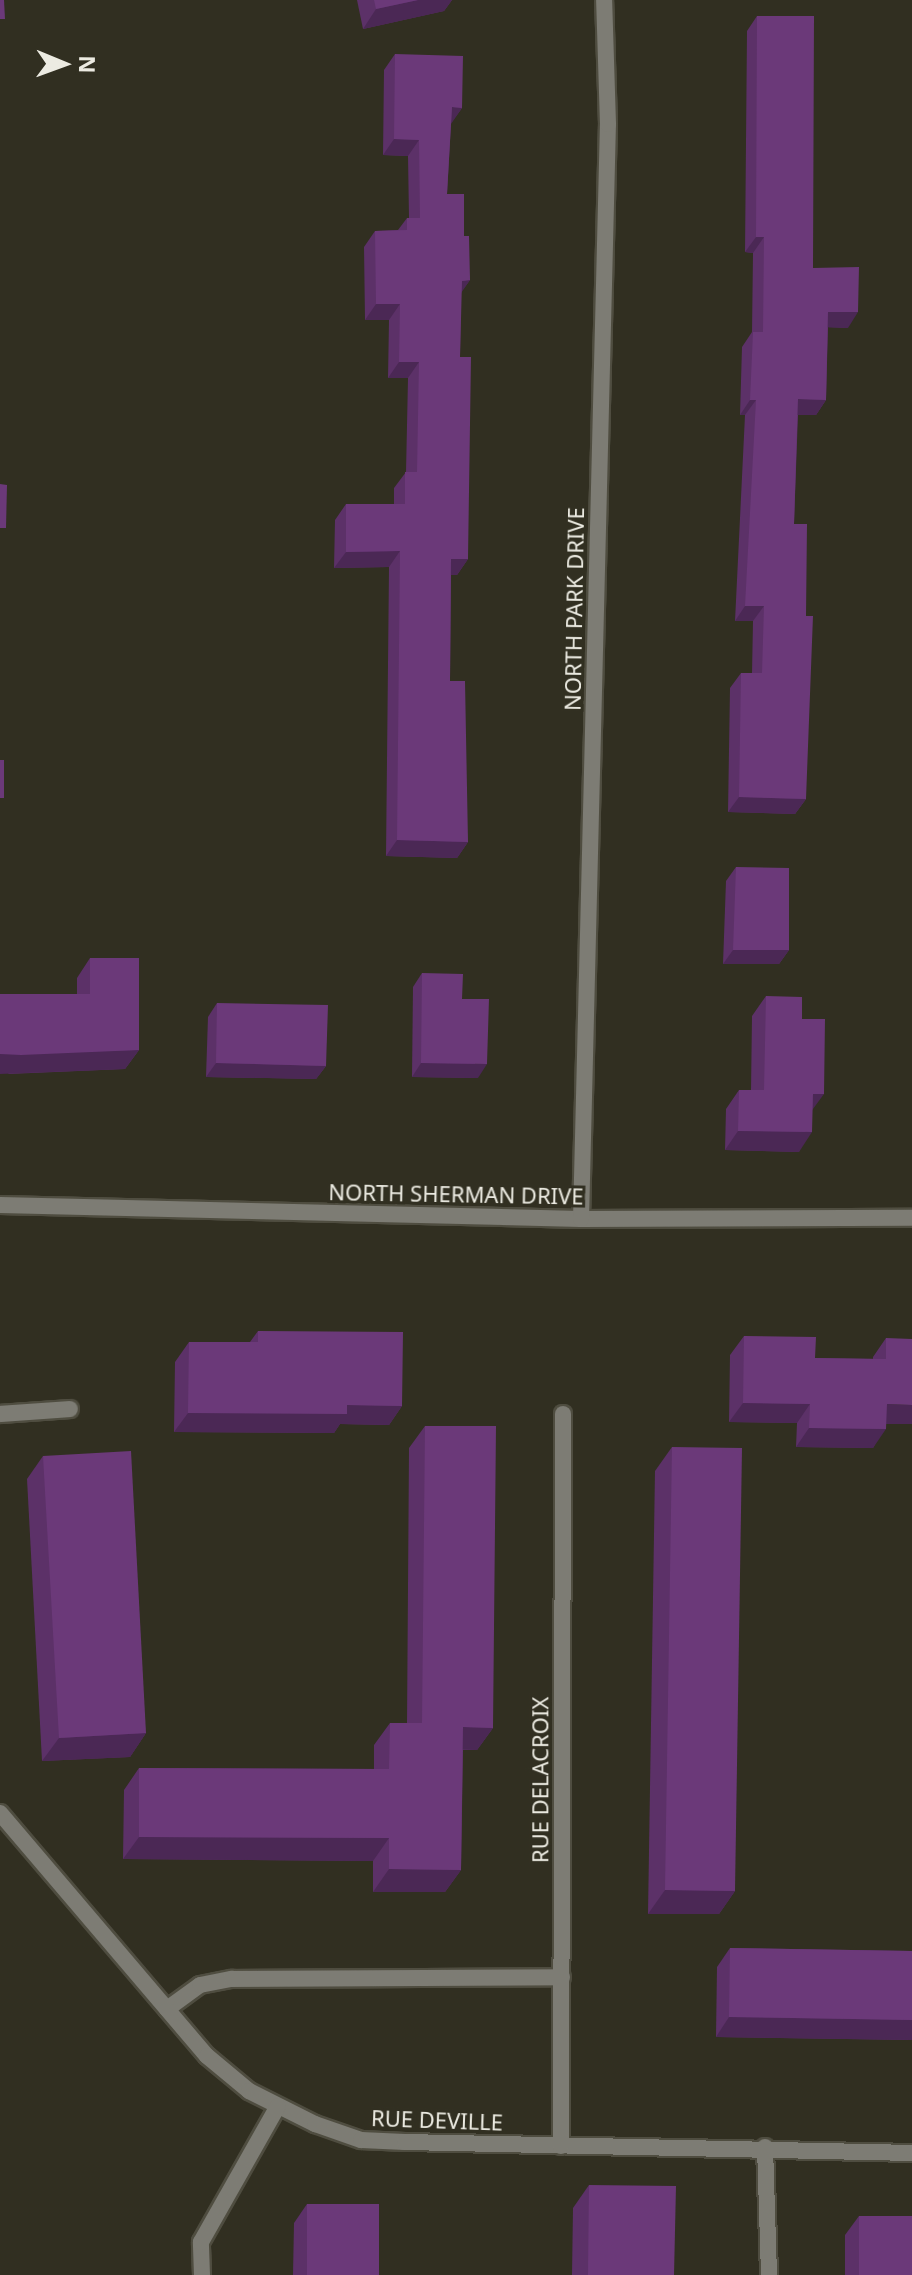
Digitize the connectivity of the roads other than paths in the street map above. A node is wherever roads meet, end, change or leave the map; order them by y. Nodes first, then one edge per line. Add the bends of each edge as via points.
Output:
1 (604, 0) edge
2 (0, 1205) edge
3 (912, 1218) edge
4 (581, 1219) junction
5 (70, 1409) dead end
6 (0, 1414) edge
7 (563, 1414) dead end
8 (0, 1813) edge
9 (562, 1977) junction
10 (167, 2009) junction
11 (278, 2106) junction
12 (561, 2146) junction
13 (765, 2147) junction
14 (912, 2153) edge
15 (202, 2275) edge
16 (769, 2275) edge

1 - 4 street, NORTH PARK DRIVE via 608,124
2 - 4 street, NORTH SHERMAN DRIVE
3 - 4 street, NORTH SHERMAN DRIVE
5 - 6 street
7 - 9 street, RUE DELACROIX
8 - 10 street, RUE DEVILLE
9 - 10 street via 232,1979 200,1985
9 - 12 street, RUE DELACROIX
10 - 11 street, RUE DEVILLE via 231,2078
11 - 12 street, RUE DEVILLE via 361,2140
11 - 15 street via 201,2242
12 - 13 street, RUE DEVILLE
13 - 14 street, RUE DEVILLE
13 - 16 street

